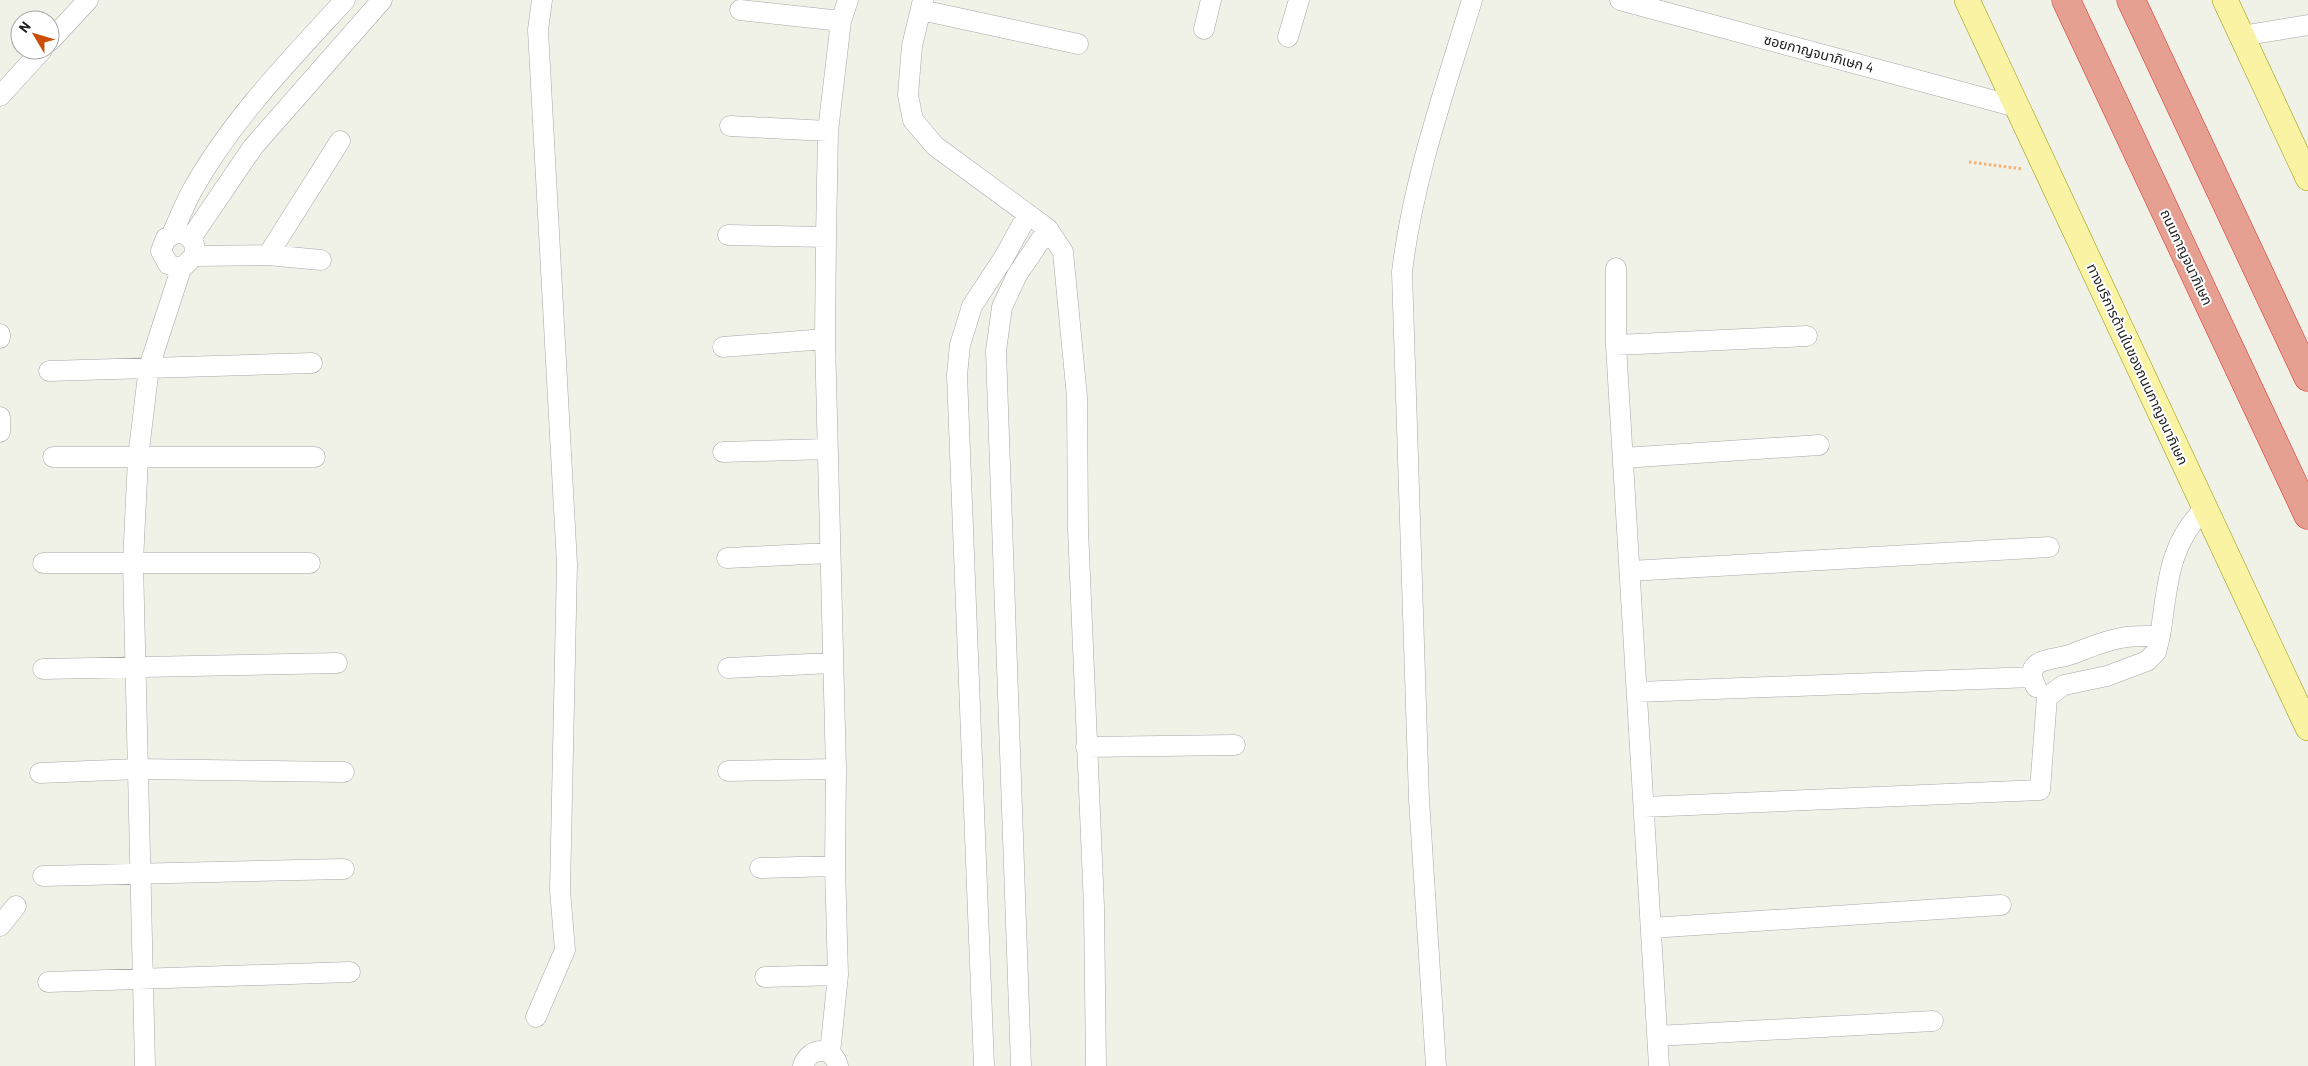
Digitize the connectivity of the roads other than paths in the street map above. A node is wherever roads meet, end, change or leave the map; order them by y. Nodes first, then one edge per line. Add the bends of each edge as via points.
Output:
1 (88, 0) edge
2 (345, 0) edge
3 (382, 0) edge
4 (542, 0) edge
5 (848, 0) edge
6 (1211, 0) edge
7 (1299, 0) edge
8 (1472, 0) edge
9 (1620, 0) edge
10 (1967, 0) edge
11 (2066, 0) edge
12 (2131, 0) edge
13 (2224, 0) edge
14 (922, 5) edge
15 (740, 10) dead end
16 (841, 21) junction
17 (2308, 25) edge
18 (1204, 29) dead end
19 (60, 30) edge
20 (2242, 36) junction
21 (1288, 37) dead end
22 (1078, 44) dead end
23 (33, 60) edge
24 (0, 96) edge
25 (2018, 107) junction
26 (730, 126) dead end
27 (828, 131) junction
28 (340, 141) dead end
29 (2308, 178) edge
30 (1028, 214) junction
31 (1048, 229) junction
32 (172, 234) junction
33 (728, 235) dead end
34 (826, 237) junction
35 (189, 255) junction
36 (268, 255) junction
37 (322, 260) dead end
38 (1616, 268) dead end
39 (1807, 336) dead end
40 (825, 339) junction
41 (1616, 344) junction
42 (723, 347) dead end
43 (312, 363) dead end
44 (149, 367) junction
45 (48, 371) dead end
46 (2308, 377) edge
47 (0, 418) edge
48 (0, 432) edge
49 (1819, 445) dead end
50 (827, 449) junction
51 (723, 452) dead end
52 (53, 457) dead end
53 (315, 457) dead end
54 (138, 458) junction
55 (1623, 458) junction
56 (2205, 508) junction
57 (2308, 514) edge
58 (2050, 546) dead end
59 (830, 553) junction
60 (726, 558) dead end
61 (133, 562) junction
62 (43, 563) dead end
63 (310, 563) dead end
64 (1630, 571) junction
65 (2160, 636) junction
66 (832, 663) junction
67 (337, 664) dead end
68 (137, 668) junction
69 (728, 668) dead end
70 (43, 669) dead end
71 (2032, 677) junction
72 (1637, 692) junction
73 (2047, 697) junction
74 (2308, 728) edge
75 (1235, 745) dead end
76 (1086, 747) junction
77 (138, 769) junction
78 (836, 769) junction
79 (728, 771) dead end
80 (344, 772) dead end
81 (40, 773) dead end
82 (1644, 807) junction
83 (836, 866) junction
84 (344, 868) dead end
85 (760, 868) dead end
86 (141, 874) junction
87 (43, 876) dead end
88 (2001, 905) dead end
89 (16, 906) dead end
90 (0, 926) edge
91 (1651, 928) junction
92 (350, 972) dead end
93 (838, 975) junction
94 (765, 977) dead end
95 (143, 978) junction
96 (48, 982) dead end
97 (536, 1017) dead end
98 (1933, 1021) dead end
99 (1657, 1036) junction
100 (834, 1059) edge
101 (145, 1066) edge
102 (803, 1066) edge
103 (984, 1066) edge
104 (1021, 1066) edge
105 (1096, 1066) edge
106 (1436, 1066) edge
107 (1659, 1066) edge

1 - 19 street
2 - 32 street via 262,90 224,140 192,190
3 - 35 street via 254,147
4 - 97 street via 538,30 567,564 560,890 565,950
5 - 16 street
6 - 18 street
7 - 21 street
8 - 106 street via 1425,159 1406,235 1402,272 1419,799
9 - 25 street, ซอยกาญจนาภิเษก 4
10 - 25 main road, ทางบริการด้านในของถนนกาญจนาภิเษก
11 - 57 highway, ถนนกาญจนาภิเษก
12 - 46 highway
13 - 20 main road
14 - 22 street
14 - 30 street via 912,46 908,94 913,120 935,146
15 - 16 street
16 - 27 street
17 - 20 street
20 - 29 main road
23 - 24 street
25 - 56 main road, ทางบริการด้านในของถนนกาญจนาภิเษก
26 - 27 street
27 - 34 street
28 - 36 street
30 - 31 street
30 - 103 street via 972,306 960,345 957,375
31 - 76 street via 1063,252 1077,397
31 - 104 street via 1017,275 1002,307 996,351
32 - 35 street via 179,232
32 - 35 street via 166,238 161,251 168,264
33 - 34 street
34 - 40 street
35 - 36 street
35 - 44 street
36 - 37 street
38 - 41 street
39 - 41 street
40 - 42 street
40 - 50 street
41 - 55 street
43 - 44 street
44 - 45 street
44 - 54 street
47 - 48 street
49 - 55 street
50 - 51 street
50 - 59 street
52 - 54 street
53 - 54 street
54 - 61 street
55 - 64 street
56 - 65 street via 2180,540 2173,559
56 - 74 main road, ทางบริการด้านในของถนนกาญจนาภิเษก
58 - 64 street
59 - 60 street
59 - 66 street
61 - 62 street
61 - 63 street
61 - 68 street
64 - 72 street
65 - 71 street via 2122,637 2070,655 2051,657 2038,665
65 - 73 street via 2156,652 2147,661 2107,676 2064,685
66 - 69 street
66 - 78 street
67 - 68 street
68 - 70 street
68 - 77 street
71 - 72 street
71 - 73 street via 2037,689
72 - 82 street
73 - 82 street via 2040,790
75 - 76 street
76 - 105 street via 1094,907
77 - 80 street
77 - 81 street
77 - 86 street
78 - 79 street
78 - 83 street
82 - 91 street
83 - 85 street
83 - 93 street
84 - 86 street
86 - 87 street
86 - 95 street
88 - 91 street
89 - 90 street
91 - 99 street
92 - 95 street
93 - 94 street
93 - 100 street
95 - 96 street
95 - 101 street
98 - 99 street
99 - 107 street
100 - 102 street via 821,1050 812,1052 805,1058

